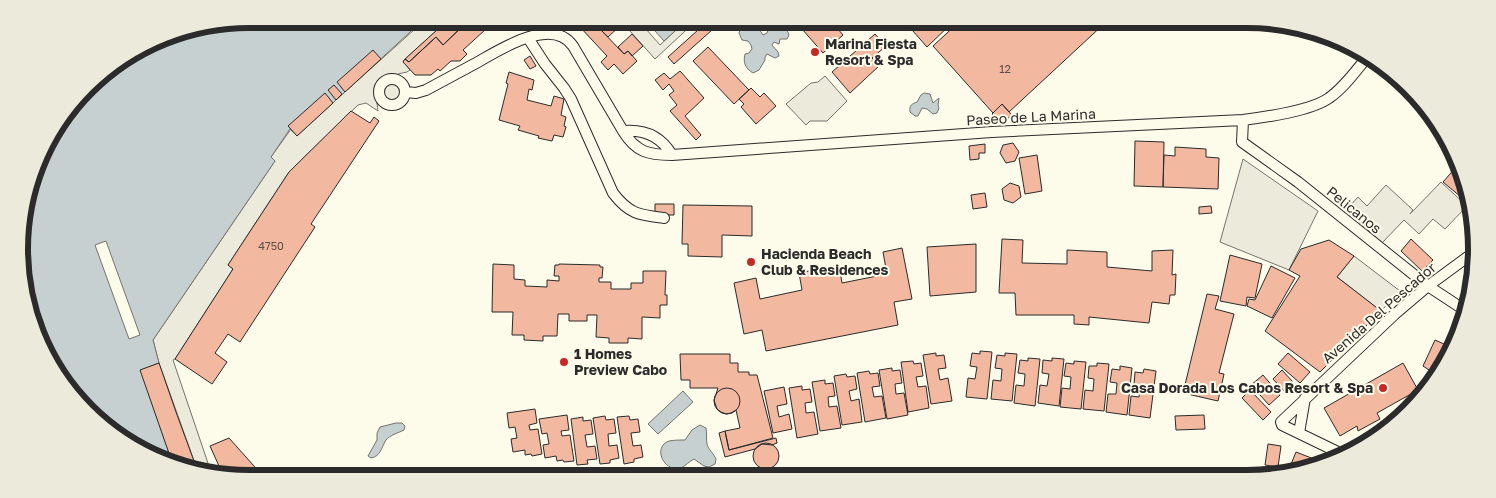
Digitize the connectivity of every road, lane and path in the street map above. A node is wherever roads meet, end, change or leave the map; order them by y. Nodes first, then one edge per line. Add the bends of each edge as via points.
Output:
1 (528, 38) junction
2 (1364, 61) edge
3 (405, 92) dead end
4 (1243, 120) junction
5 (623, 131) junction
6 (672, 155) junction
7 (664, 218) dead end
8 (1468, 257) edge
9 (1428, 286) junction
10 (1461, 307) edge
11 (1305, 398) junction
12 (1299, 432) junction
13 (1337, 452) edge

1 - 3 street, Paseo de La Marina via 422,92
1 - 5 street, Paseo de La Marina via 550,34 568,40
1 - 7 street via 571,99 613,193 636,214
2 - 4 street, Paseo de La Marina via 1325,100 1275,116
4 - 6 street, Paseo de La Marina via 992,132
4 - 9 street, Pelicanos via 1242,142 1298,182
5 - 6 street, Paseo de La Marina via 642,151
5 - 6 street via 651,134 666,145
8 - 9 street, Avenida Del Pescador
9 - 10 street, Pelicanos
9 - 11 street, Avenida Del Pescador
11 - 12 street
11 - 12 street, Avenida Del Pescador via 1281,424
12 - 13 street

